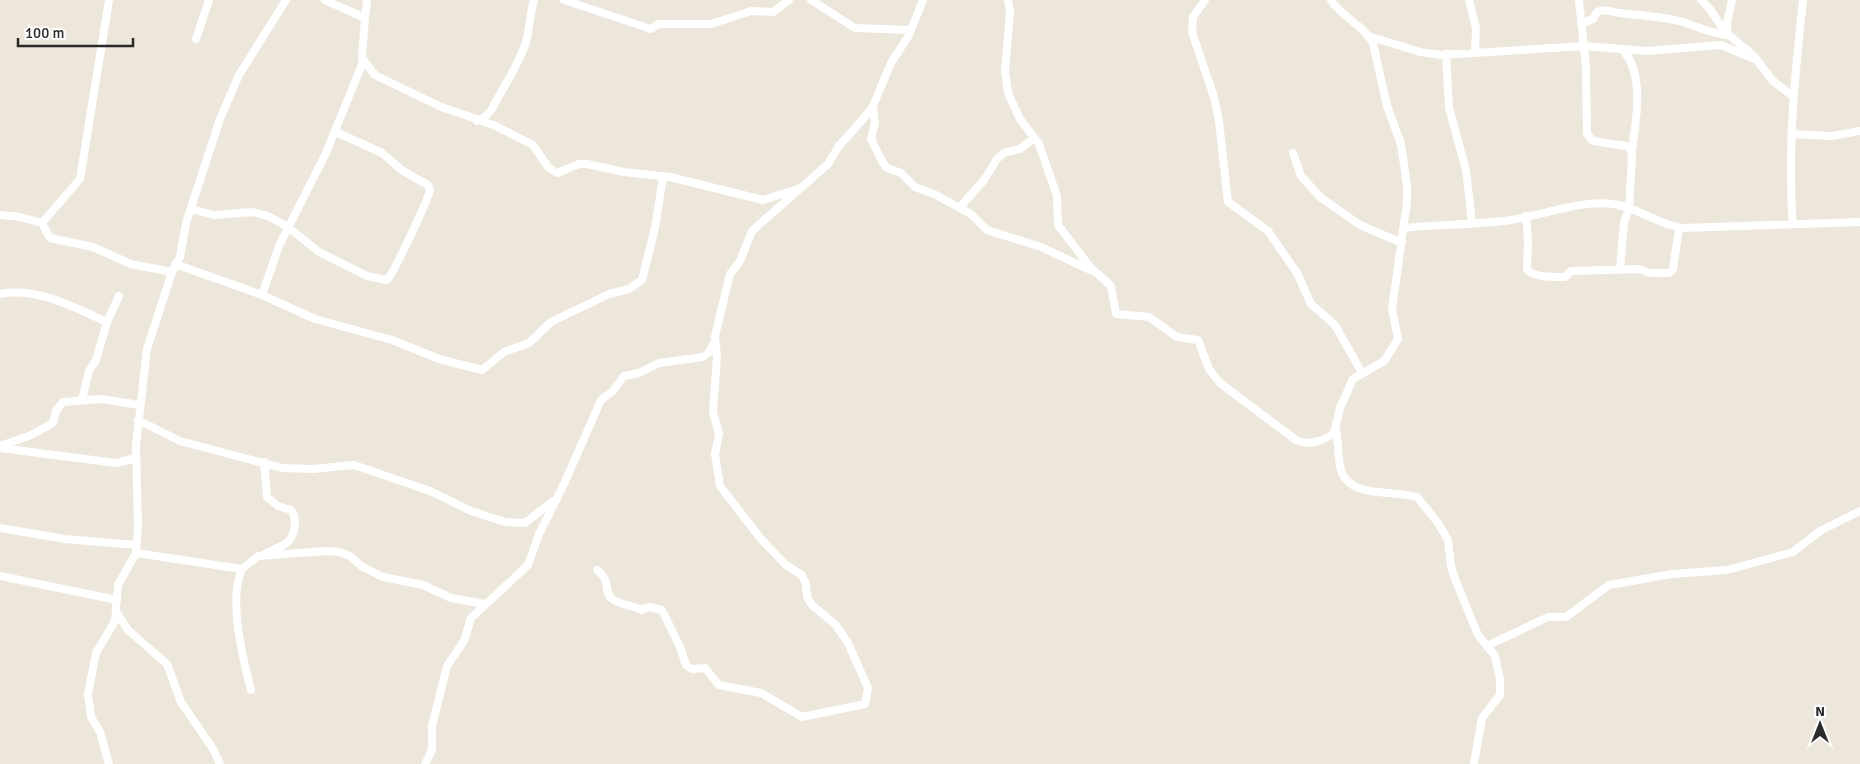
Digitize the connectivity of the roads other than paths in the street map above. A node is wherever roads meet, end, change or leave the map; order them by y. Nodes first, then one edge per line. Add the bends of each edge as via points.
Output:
1 (109, 0) edge
2 (209, 0) edge
3 (286, 0) edge
4 (325, 0) edge
5 (367, 0) edge
6 (534, 0) edge
7 (564, 0) edge
8 (789, 0) edge
9 (811, 0) edge
10 (923, 0) edge
11 (1008, 0) edge
12 (1205, 0) edge
13 (1331, 0) edge
14 (1469, 0) edge
15 (1579, 0) edge
16 (1701, 0) edge
17 (1732, 0) edge
18 (1803, 0) edge
19 (365, 18) junction
20 (1581, 24) junction
21 (911, 30) junction
22 (1728, 35) junction
23 (1368, 36) junction
24 (196, 39) dead end
25 (1584, 46) junction
26 (1624, 51) junction
27 (1475, 53) junction
28 (1446, 54) junction
29 (1757, 60) junction
30 (363, 62) junction
31 (1794, 97) junction
32 (873, 106) junction
33 (477, 121) junction
34 (1860, 131) edge
35 (336, 132) junction
36 (1793, 134) junction
37 (1034, 138) junction
38 (1632, 151) junction
39 (1294, 153) dead end
40 (663, 177) junction
41 (801, 188) junction
42 (960, 207) junction
43 (190, 209) junction
44 (1629, 209) junction
45 (0, 215) edge
46 (1526, 216) junction
47 (1860, 222) edge
48 (42, 223) junction
49 (1472, 223) junction
50 (1793, 224) junction
51 (288, 227) junction
52 (1404, 228) junction
53 (1678, 228) junction
54 (1402, 243) junction
55 (175, 264) junction
56 (1620, 270) junction
57 (172, 272) junction
58 (1098, 274) junction
59 (0, 294) edge
60 (262, 294) junction
61 (119, 296) dead end
62 (106, 322) junction
63 (715, 340) junction
64 (1362, 373) junction
65 (82, 400) junction
66 (140, 405) junction
67 (138, 420) junction
68 (1336, 428) junction
69 (0, 447) edge
70 (136, 458) junction
71 (264, 462) junction
72 (554, 501) junction
73 (1860, 510) edge
74 (0, 528) edge
75 (136, 549) junction
76 (262, 556) junction
77 (242, 569) junction
78 (597, 570) dead end
79 (0, 576) edge
80 (117, 600) junction
81 (485, 604) junction
82 (117, 613) junction
83 (1487, 646) junction
84 (251, 690) dead end
85 (109, 764) edge
86 (220, 764) edge
87 (425, 764) edge
88 (1474, 764) edge

1 - 48 street via 80,179
2 - 24 street
3 - 43 street via 228,98
4 - 19 street
5 - 19 street
6 - 33 street via 527,40 521,54 492,109
7 - 8 street via 651,29 658,24 711,24 751,11 773,12
9 - 21 street via 855,28
10 - 21 street
11 - 37 street via 1007,90 1012,106
12 - 64 street via 1193,17 1192,32 1218,115 1228,202 1264,227 1297,272 1311,304 1335,325
13 - 23 street
14 - 27 street via 1476,28
15 - 20 street
16 - 22 street
17 - 22 street via 1726,23
18 - 31 street
19 - 30 street
20 - 22 street via 1593,19 1597,12 1608,10 1670,19 1712,34
20 - 25 street
21 - 32 street via 891,63
22 - 29 street
23 - 28 street via 1420,52
23 - 52 street via 1373,43 1387,106 1404,158 1408,191
25 - 26 street
25 - 27 street
25 - 38 street via 1588,138 1626,146
26 - 29 street via 1721,45
26 - 38 street via 1636,78
27 - 28 street
28 - 49 street via 1449,108 1466,170
29 - 31 street via 1773,81
30 - 33 street via 375,75
30 - 35 street
31 - 36 street
32 - 41 street via 828,164
32 - 42 street via 871,139 883,164 901,173 915,187
33 - 40 street via 496,126 533,145 548,167 557,173 581,164
34 - 36 street via 1831,136
35 - 51 street
35 - 51 street via 382,153 403,171 428,185 430,190 392,275 383,280 367,276 319,252
36 - 50 street
37 - 42 street via 1020,149 1004,153 997,159 984,180
37 - 58 street via 1057,196 1058,225
38 - 44 street
39 - 54 street via 1301,176 1320,197 1360,225
40 - 41 street via 763,200
40 - 60 street via 642,280 629,289 609,294 551,322 529,343 504,352 486,369 478,370 439,359 392,340 315,319
41 - 63 street via 752,231 740,261 730,274
42 - 58 street via 987,230 1041,247
43 - 51 street via 214,215 259,213
43 - 55 street via 180,257
44 - 46 street via 1613,204 1583,205
44 - 53 street
44 - 56 street via 1624,222
45 - 48 street
46 - 49 street
46 - 56 street via 1528,273 1564,277 1571,271
47 - 50 street
48 - 57 street via 50,238 93,247 131,264
49 - 52 street
50 - 53 street
51 - 60 street
52 - 54 street
53 - 56 street via 1671,272 1655,274 1639,269
54 - 64 street via 1392,309 1398,341 1384,361
55 - 57 street
55 - 60 street
57 - 66 street via 147,349
58 - 68 street via 1113,288 1116,315 1149,317 1177,337 1198,340 1209,369 1220,382 1296,440 1306,443 1324,439
59 - 62 street via 21,292 53,298
61 - 62 street
62 - 65 street
63 - 72 street via 710,352 703,357 659,363 619,380 613,391 601,400
63 - 78 street via 713,412 719,434 715,454 720,486 761,539 786,565 802,575 812,605 836,625 848,643 868,688 866,702 862,706 802,717 761,693 719,685 705,668 692,669 686,665 662,610 649,607 640,610 614,600 608,593 606,579
64 - 68 street via 1348,387
65 - 66 street via 101,399
65 - 69 street via 63,402 53,422 46,428
66 - 67 street
67 - 70 street
67 - 71 street via 180,441
68 - 83 street via 1340,466 1350,484 1360,489 1417,497 1438,522 1448,540 1451,566 1478,635
69 - 70 street via 116,463
70 - 75 street
71 - 72 street via 293,469 354,465 430,491 471,511 516,524 533,519
71 - 76 street via 267,497 278,506 291,510 294,520 292,534 286,543
72 - 81 street via 528,565
73 - 83 street via 1820,531 1793,552 1728,570 1672,574 1609,585 1566,617 1548,617
74 - 75 street
75 - 77 street
75 - 80 street via 118,585
76 - 77 street
76 - 81 street via 339,552 383,577 423,585 451,598
77 - 84 street via 236,587 239,638
79 - 80 street
80 - 82 street
81 - 87 street via 471,618 464,641 444,672 432,726 432,750
82 - 85 street via 96,653 88,694 91,716 100,732
82 - 86 street via 128,630 167,664 181,702
83 - 88 street via 1495,656 1501,688 1500,695 1482,718

